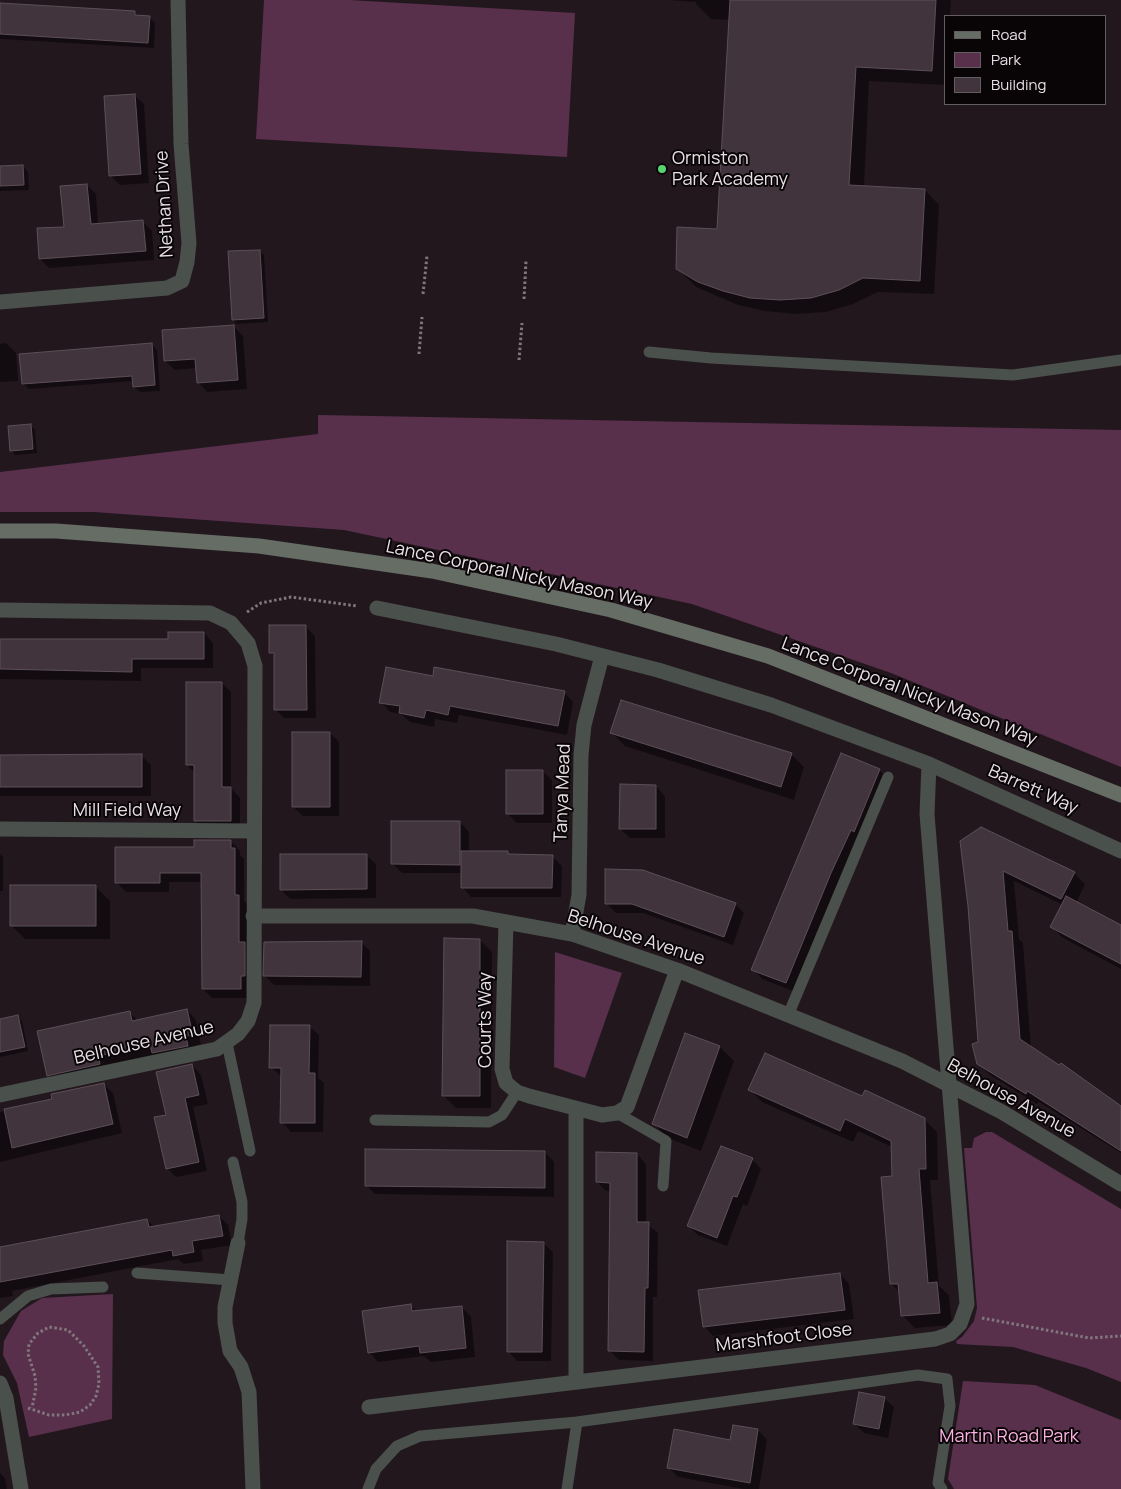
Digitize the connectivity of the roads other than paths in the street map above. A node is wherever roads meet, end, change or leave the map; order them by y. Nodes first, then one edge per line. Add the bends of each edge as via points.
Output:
1 (178, 0) edge
2 (0, 302) edge
3 (649, 352) dead end
4 (1121, 360) edge
5 (0, 531) edge
6 (377, 608) road end
7 (0, 610) edge
8 (602, 656) junction
9 (929, 764) junction
10 (888, 778) dead end
11 (1121, 795) edge
12 (0, 830) edge
13 (253, 831) junction
14 (1121, 851) edge
15 (253, 916) junction
16 (506, 922) junction
17 (572, 934) junction
18 (677, 970) junction
19 (789, 1014) junction
20 (227, 1043) junction
21 (949, 1084) junction
22 (517, 1092) junction
23 (0, 1095) edge
24 (576, 1109) junction
25 (617, 1113) junction
26 (376, 1120) dead end
27 (250, 1151) dead end
28 (233, 1162) dead end
29 (1121, 1184) edge
30 (663, 1186) dead end
31 (238, 1243) joint
32 (137, 1274) dead end
33 (231, 1280) junction
34 (103, 1287) dead end
35 (0, 1319) edge
36 (576, 1381) junction
37 (0, 1382) edge
38 (369, 1407) dead end
39 (577, 1422) junction
40 (21, 1489) edge
41 (252, 1489) edge
42 (368, 1489) edge
43 (566, 1489) edge
44 (942, 1489) edge

1 - 2 street, Nethan Drive via 180,135 189,243 182,280 167,288
3 - 4 lane via 1013,375
5 - 11 main road, Lance Corporal Nicky Mason Way via 56,530 259,546 432,572 611,610 768,656
6 - 8 street, Barrett Way
7 - 13 street via 210,613 231,623 248,643 255,666
8 - 9 street, Barrett Way via 771,705
8 - 17 street, Tanya Mead via 584,725 579,895
9 - 14 street, Barrett Way
9 - 21 street via 928,814
10 - 19 lane
12 - 13 street, Mill Field Way
13 - 15 street
15 - 16 street, Belhouse Avenue via 473,916
15 - 20 street, Belhouse Avenue via 254,1003 248,1021
16 - 17 street, Belhouse Avenue
16 - 22 street, Courts Way via 502,1069 506,1083
17 - 18 street, Belhouse Avenue
18 - 19 street, Belhouse Avenue
18 - 25 street via 632,1096 627,1107
19 - 21 street, Belhouse Avenue
20 - 23 street, Belhouse Avenue via 217,1049
20 - 27 lane
21 - 29 street, Belhouse Avenue
21 - 36 street, Marshfoot Close via 967,1304 960,1324 950,1334 935,1339
22 - 24 street
22 - 26 lane via 502,1115 489,1122
24 - 25 street via 602,1115
24 - 36 street
25 - 30 lane via 666,1141
28 - 31 lane via 242,1202
31 - 33 street
32 - 33 lane
33 - 41 street via 225,1323 230,1351 242,1367 249,1392
34 - 35 lane via 51,1289 28,1296
36 - 38 street, Marshfoot Close
37 - 40 street
39 - 42 lane via 420,1436 397,1446 376,1470
39 - 43 lane
39 - 44 lane via 918,1374 947,1379 950,1406 938,1483

